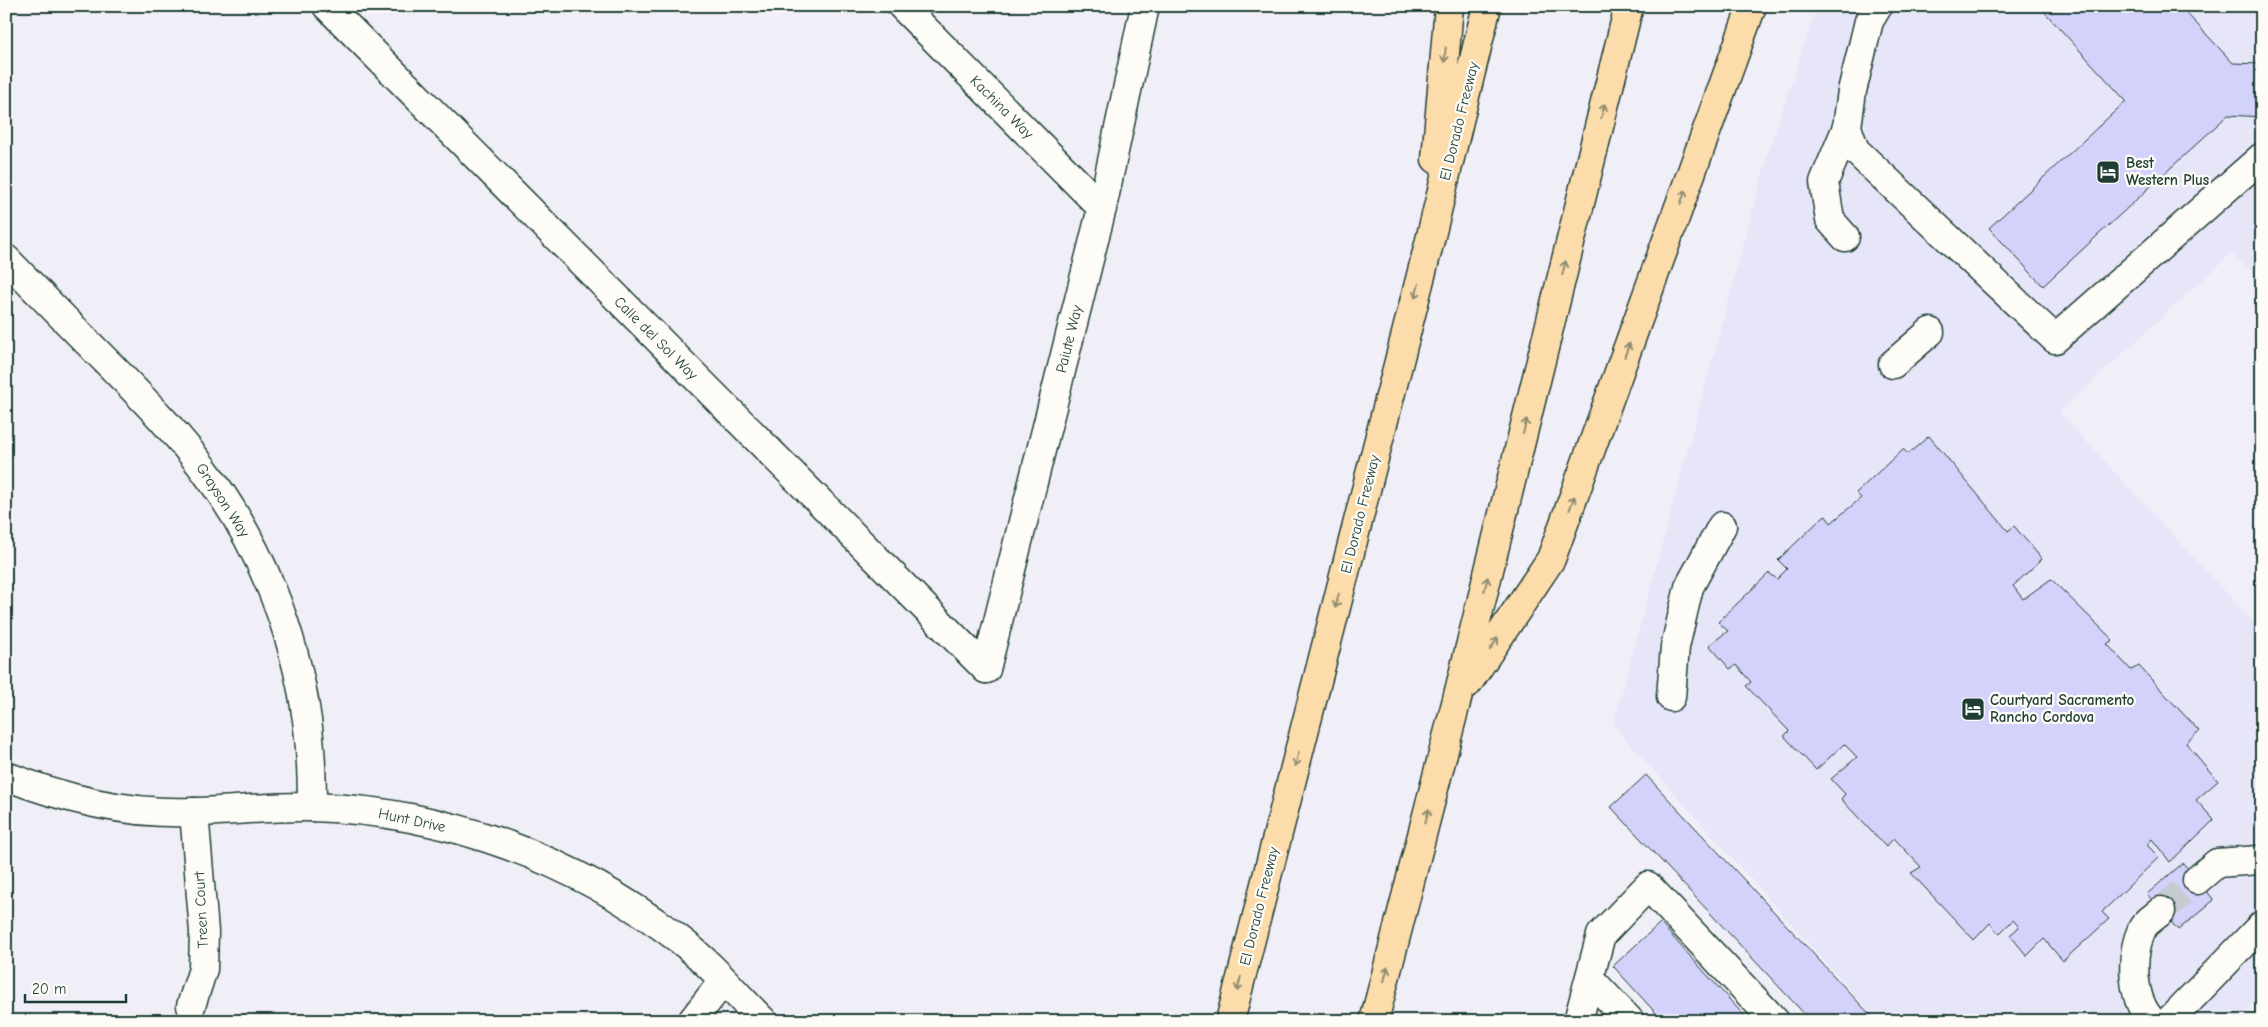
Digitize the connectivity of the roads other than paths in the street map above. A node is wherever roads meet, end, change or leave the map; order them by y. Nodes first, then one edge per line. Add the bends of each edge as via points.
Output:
1 (327, 6) edge
2 (902, 6) edge
3 (1145, 6) edge
4 (1449, 6) edge
5 (1487, 6) edge
6 (1630, 6) edge
7 (1752, 6) edge
8 (1878, 6) edge
9 (1847, 127) junction
10 (2262, 157) edge
11 (1102, 208) junction
12 (1845, 237) dead end
13 (1429, 244) junction
14 (6, 259) edge
15 (1930, 332) dead end
16 (1893, 364) dead end
17 (1722, 526) dead end
18 (986, 670) joint
19 (1670, 697) dead end
20 (1457, 699) junction
21 (6, 776) edge
22 (312, 807) junction
23 (194, 812) junction
24 (2262, 862) edge
25 (2197, 880) tunnel mouth
26 (2161, 911) tunnel mouth
27 (2262, 925) edge
28 (1590, 979) junction
29 (723, 980) junction
30 (191, 1006) dead end
31 (692, 1021) edge
32 (762, 1021) edge
33 (1230, 1021) edge
34 (1374, 1021) edge
35 (1578, 1021) edge
36 (1630, 1021) edge
37 (1775, 1021) edge
38 (2152, 1021) edge
39 (2169, 1021) edge

1 - 18 street, Calle del Sol Way
2 - 11 street, Kachina Way
3 - 11 street, Paiute Way
4 -> 13 highway
5 - 13 highway, El Dorado Freeway
20 -> 6 highway
20 -> 7 highway via 1551,559
8 - 9 street via 1869,21
9 - 10 street via 1855,150 2055,339
9 - 12 street via 1824,182 1830,220
11 - 18 street, Paiute Way
13 -> 33 highway, El Dorado Freeway
14 - 22 street, Grayson Way via 155,412 206,471 247,536 271,589 291,644 300,681 311,757
15 - 16 street
17 - 19 street via 1688,586 1675,647
34 -> 20 highway
21 - 23 street, Hunt Drive via 82,802 123,809
22 - 23 street, Hunt Drive
22 - 29 street, Hunt Drive via 399,815 485,837 527,852 607,891 681,940
23 - 30 street, Treen Court via 204,932 203,969
24 - 25 street via 2217,863
26 - 38 street via 2142,927 2134,957 2133,974 2144,1013
27 - 39 street
28 - 35 street
28 - 36 street
28 - 37 street via 1601,935 1648,886
29 - 31 street
29 - 32 street, Hunt Drive

